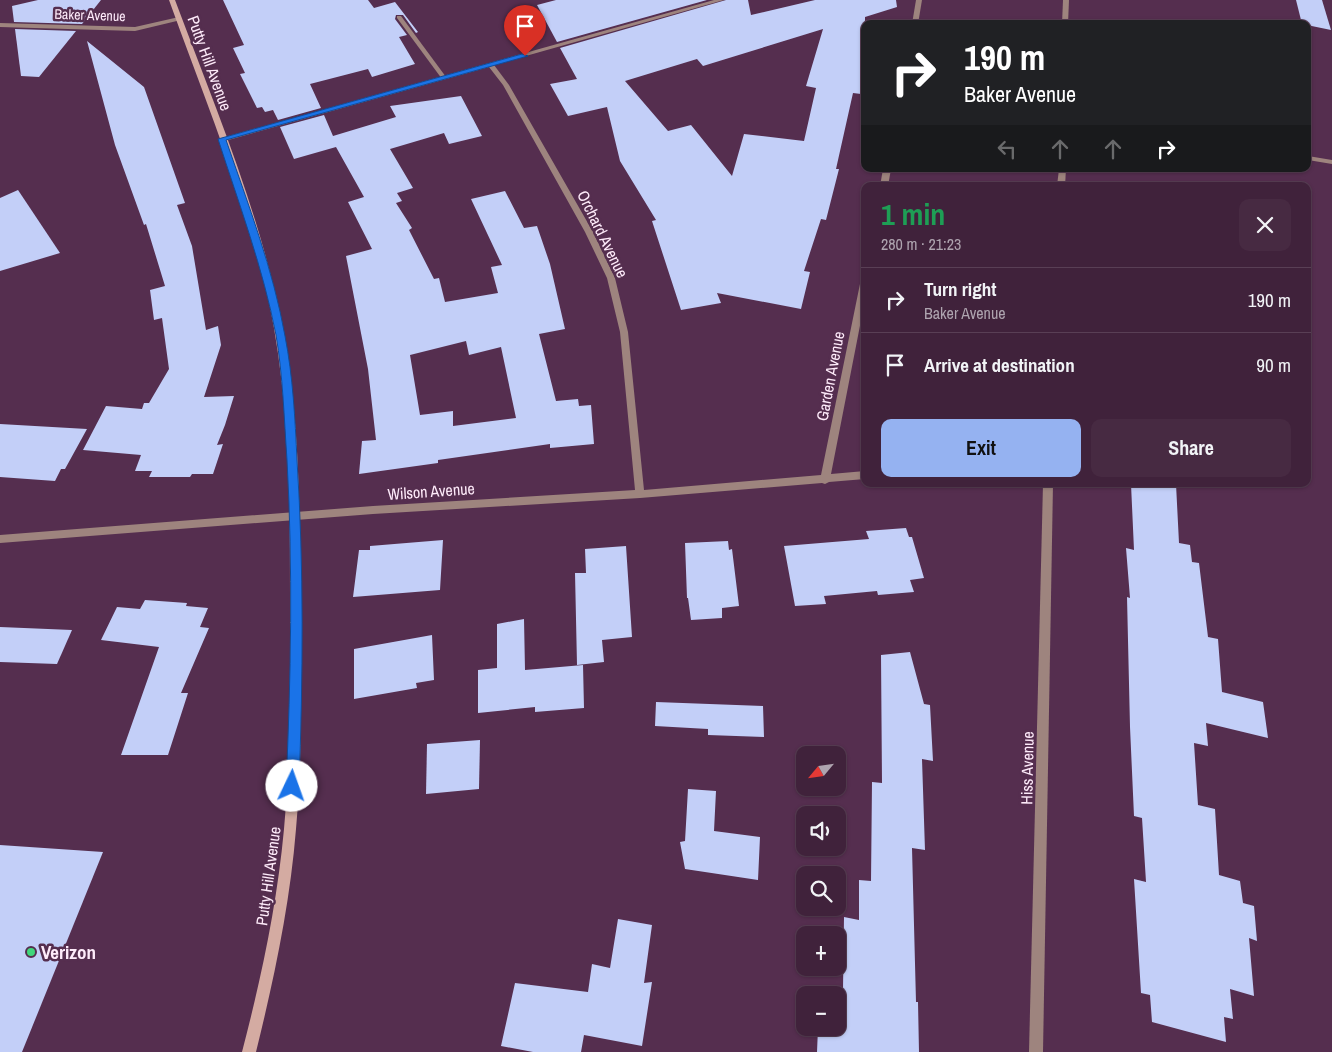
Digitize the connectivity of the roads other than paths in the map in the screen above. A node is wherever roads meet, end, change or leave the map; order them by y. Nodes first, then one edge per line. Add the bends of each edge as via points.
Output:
1 (172, 0) edge
2 (721, 0) edge
3 (919, 0) edge
4 (1066, 0) edge
5 (398, 17) dead end
6 (179, 20) junction
7 (916, 20) edge
8 (1066, 20) edge
9 (0, 25) edge
10 (491, 65) junction
11 (444, 78) junction
12 (222, 139) junction
13 (1311, 158) edge
14 (1332, 162) edge
15 (861, 299) edge
16 (861, 476) edge
17 (825, 480) junction
18 (1048, 487) edge
19 (640, 494) junction
20 (295, 517) junction
21 (0, 540) edge
22 (249, 1052) edge
23 (1036, 1052) edge

1 - 6 main road, Putty Hill Avenue
2 - 10 street
3 - 7 street
4 - 8 street
5 - 11 street
6 - 9 street, Baker Avenue via 135,29
6 - 12 main road, Putty Hill Avenue
10 - 11 street
10 - 19 street, Orchard Avenue via 506,85 589,232 611,278 624,332
11 - 12 street
12 - 20 main road, Putty Hill Avenue via 259,248 280,335 291,428
13 - 14 street
15 - 17 street, Garden Avenue
16 - 17 street, Wilson Avenue
17 - 19 street, Wilson Avenue
18 - 23 street, Hiss Avenue
19 - 20 street, Wilson Avenue
20 - 21 street, Wilson Avenue
20 - 22 main road, Putty Hill Avenue via 295,716 289,830 272,953

